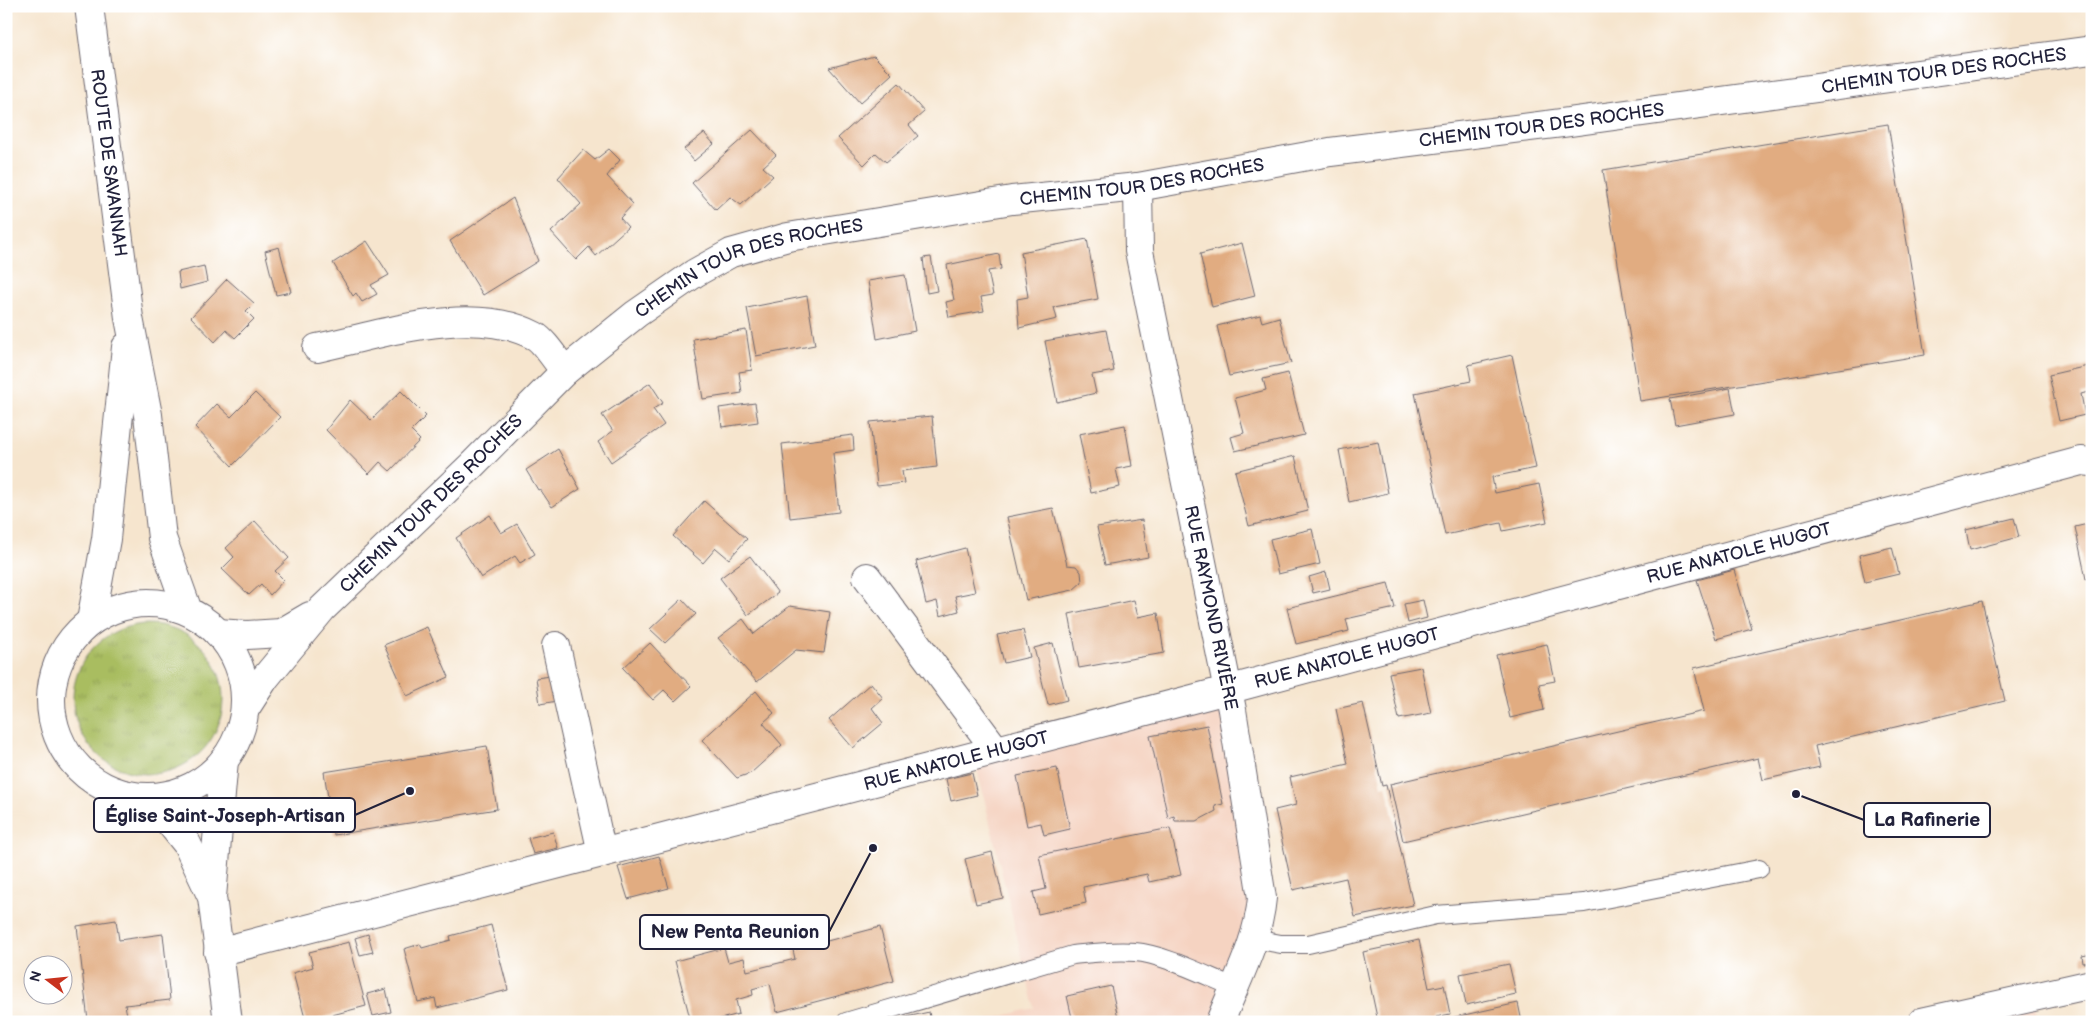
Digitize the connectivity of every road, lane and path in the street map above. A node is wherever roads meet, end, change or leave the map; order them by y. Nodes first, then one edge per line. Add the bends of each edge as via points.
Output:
1 (89, 6) edge
2 (2092, 50) edge
3 (1138, 187) junction
4 (129, 318) junction
5 (318, 348) dead end
6 (565, 371) junction
7 (2092, 462) edge
8 (867, 577) dead end
9 (322, 608) junction
10 (188, 611) junction
11 (91, 621) junction
12 (218, 632) junction
13 (556, 646) dead end
14 (1227, 690) junction
15 (245, 709) junction
16 (996, 750) junction
17 (224, 760) junction
18 (150, 798) junction
19 (602, 853) junction
20 (1760, 869) dead end
21 (212, 897) junction
22 (1254, 939) junction
23 (218, 952) junction
24 (2092, 984) edge
25 (1234, 987) junction
26 (228, 1022) edge
27 (846, 1022) edge
28 (1220, 1022) edge
29 (1922, 1022) edge

1 - 4 street, ROUTE DE SAVANNAH
2 - 3 street, CHEMIN TOUR DES ROCHES via 1330,152
3 - 6 street, CHEMIN TOUR DES ROCHES via 1012,200 788,237 731,253 695,273 636,314
3 - 14 street, RUE RAYMOND RIVIÈRE via 1139,251
4 - 10 street, ROUTE DE SAVANNAH via 148,415 162,538
4 - 11 street, ROUTE DE SAVANNAH via 106,540
5 - 6 street via 440,322 491,322 536,337
6 - 9 street, CHEMIN TOUR DES ROCHES
7 - 14 street, RUE ANATOLE HUGOT via 2081,461
8 - 16 street
9 - 12 street, CHEMIN TOUR DES ROCHES via 281,633 246,636
9 - 15 street, CHEMIN TOUR DES ROCHES via 265,678
10 - 11 street via 169,604 148,602 115,609
10 - 12 street
11 - 18 street via 72,640 59,661 52,684 52,717 63,748 80,771 103,787 126,795
12 - 15 street via 235,655 244,682
13 - 19 street
14 - 16 street, RUE ANATOLE HUGOT
14 - 22 street, RUE RAYMOND RIVIÈRE via 1262,898
15 - 17 street via 238,737
16 - 19 street, RUE ANATOLE HUGOT
17 - 18 street via 203,780 178,793
17 - 21 street
18 - 21 street via 187,844
19 - 23 street, RUE ANATOLE HUGOT
20 - 22 lane via 1584,903 1436,915 1308,944
21 - 23 street
22 - 25 street, RUE RAYMOND RIVIÈRE
23 - 26 street
24 - 29 street
25 - 27 lane via 1156,956 1108,951 1073,955
25 - 28 street, RUE RAYMOND RIVIÈRE

